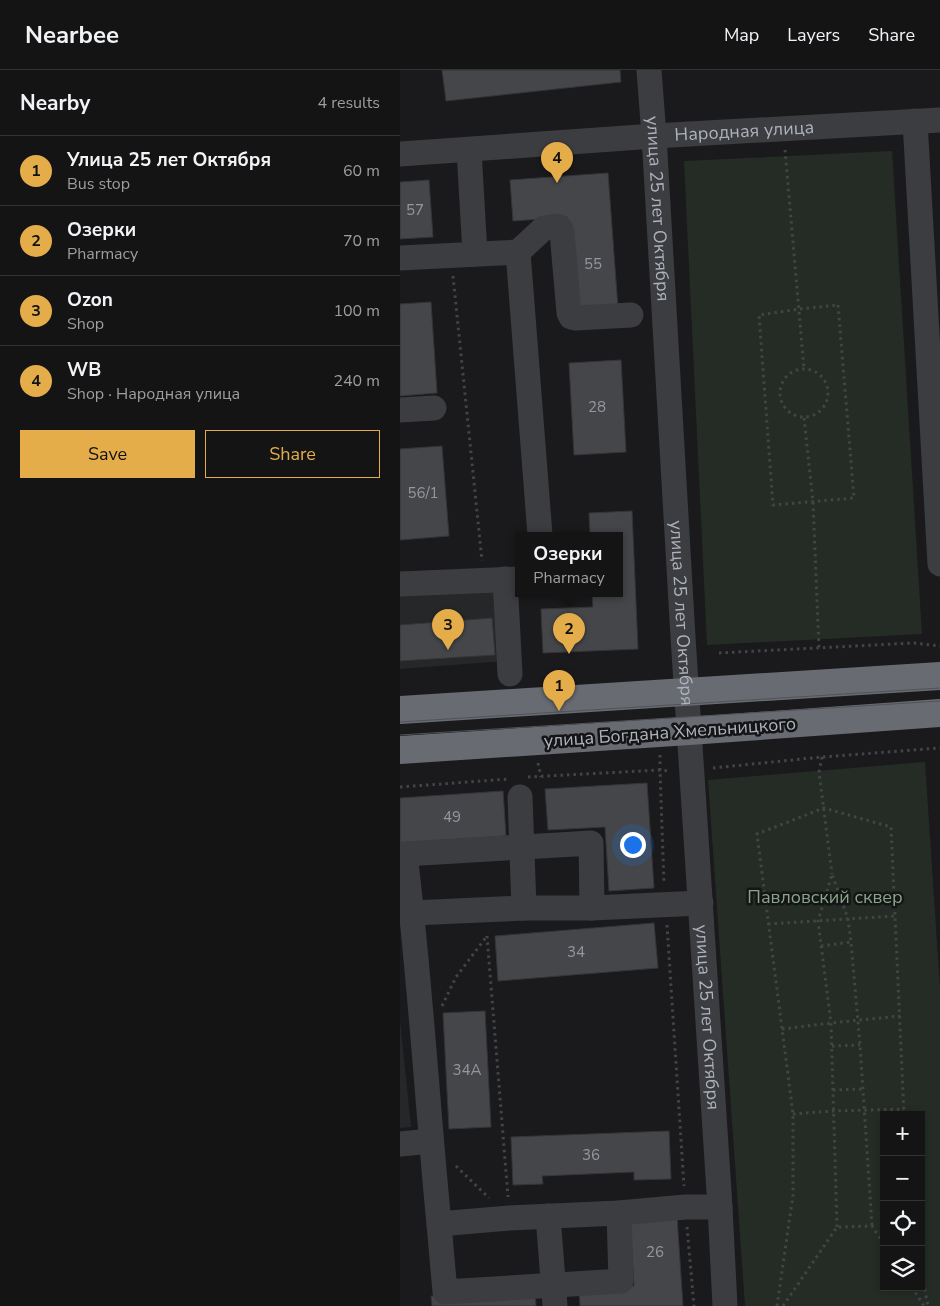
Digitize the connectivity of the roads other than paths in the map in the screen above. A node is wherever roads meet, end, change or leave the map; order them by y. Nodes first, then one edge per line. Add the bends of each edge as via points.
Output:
1 (649, 70) edge
2 (940, 120) edge
3 (915, 121) junction
4 (654, 136) junction
5 (468, 150) junction
6 (400, 154) edge
7 (518, 252) junction
8 (931, 254) edge
9 (463, 255) junction
10 (400, 258) edge
11 (631, 315) dead end
12 (434, 408) dead end
13 (400, 410) edge
14 (938, 497) edge
15 (540, 532) edge
16 (940, 564) edge
17 (502, 579) edge
18 (400, 584) edge
19 (510, 674) dead end
20 (940, 676) edge
21 (686, 692) junction
22 (400, 710) edge
23 (940, 713) edge
24 (689, 731) junction
25 (400, 750) edge
26 (519, 784) road end
27 (522, 847) junction
28 (402, 854) edge
29 (701, 903) junction
30 (524, 908) junction
31 (592, 908) junction
32 (412, 913) junction
33 (431, 1141) junction
34 (400, 1144) edge
35 (720, 1207) junction
36 (619, 1213) junction
37 (548, 1216) junction
38 (439, 1224) junction
39 (554, 1296) edge
40 (725, 1306) edge

1 - 4 street, улица 25 лет Октября
2 - 3 street, Народная улица
3 - 4 street, Народная улица
3 - 8 street
4 - 5 street, Народная улица
4 - 21 street, улица 25 лет Октября
5 - 6 street, Народная улица
5 - 9 street
7 - 9 street
7 - 11 street via 544,228 557,226 562,232 571,317
7 - 15 street
8 - 14 street
9 - 10 street
12 - 13 street
14 - 16 street
17 - 18 street
17 - 19 street
20 - 21 highway
21 - 22 highway
21 - 24 street, улица 25 лет Октября
23 - 24 highway, улица Богдана Хмельницкого
24 - 25 highway, улица Богдана Хмельницкого
24 - 29 street, улица 25 лет Октября
26 - 27 street
27 - 28 street
27 - 30 street
27 - 31 street via 591,843
28 - 32 street
29 - 31 street
29 - 35 street, улица 25 лет Октября
30 - 31 street
30 - 32 street
32 - 33 street
33 - 34 street
33 - 38 street
35 - 36 street
35 - 40 street, улица 25 лет Октября
36 - 37 street
36 - 39 street via 621,1281
37 - 38 street
37 - 39 street
38 - 39 street via 445,1292

